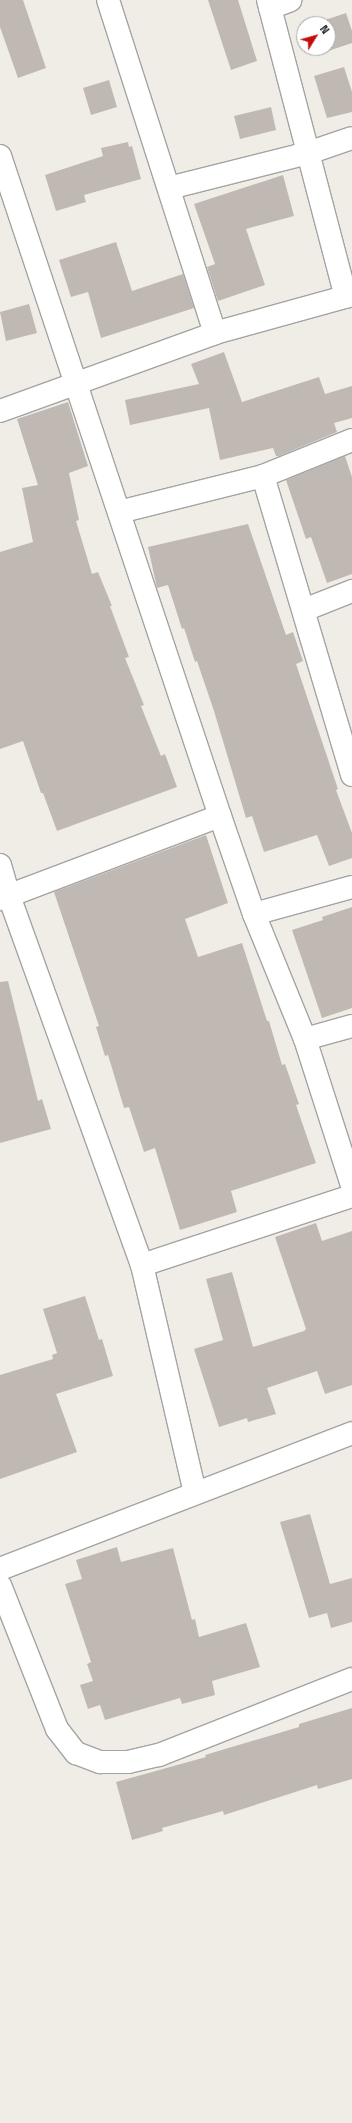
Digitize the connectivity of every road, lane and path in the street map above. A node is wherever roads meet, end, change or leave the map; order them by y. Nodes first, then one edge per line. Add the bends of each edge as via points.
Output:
1 (108, 0) edge
2 (291, 0) edge
3 (269, 4) edge
4 (352, 138) edge
5 (308, 153) junction
6 (0, 156) edge
7 (169, 188) junction
8 (349, 296) edge
9 (215, 333) junction
10 (76, 384) junction
11 (0, 411) edge
12 (352, 440) edge
13 (263, 476) junction
14 (119, 512) junction
15 (352, 591) edge
16 (304, 610) junction
17 (352, 775) edge
18 (220, 816) junction
19 (0, 865) edge
20 (352, 887) edge
21 (5, 897) edge
22 (254, 914) junction
23 (352, 1026) edge
24 (305, 1039) junction
25 (352, 1184) edge
26 (352, 1196) edge
27 (142, 1265) junction
28 (352, 1433) edge
29 (195, 1492) junction
30 (0, 1569) edge
31 (0, 1585) edge
32 (352, 1679) edge

1 - 7 street
2 - 3 street
3 - 5 street
4 - 5 street
5 - 7 street
5 - 8 street
6 - 10 street
7 - 9 street
8 - 9 street
9 - 10 street
10 - 11 street
10 - 14 street
12 - 13 street
13 - 14 street
13 - 16 street
14 - 18 street
15 - 16 street
16 - 17 street
18 - 21 street
18 - 22 street
19 - 21 street
20 - 22 street
21 - 27 street
22 - 24 street
23 - 24 street
24 - 25 street
26 - 27 street
27 - 29 street
28 - 29 street
29 - 30 street
31 - 32 street via 57,1729 76,1753 100,1762 128,1762 159,1755

